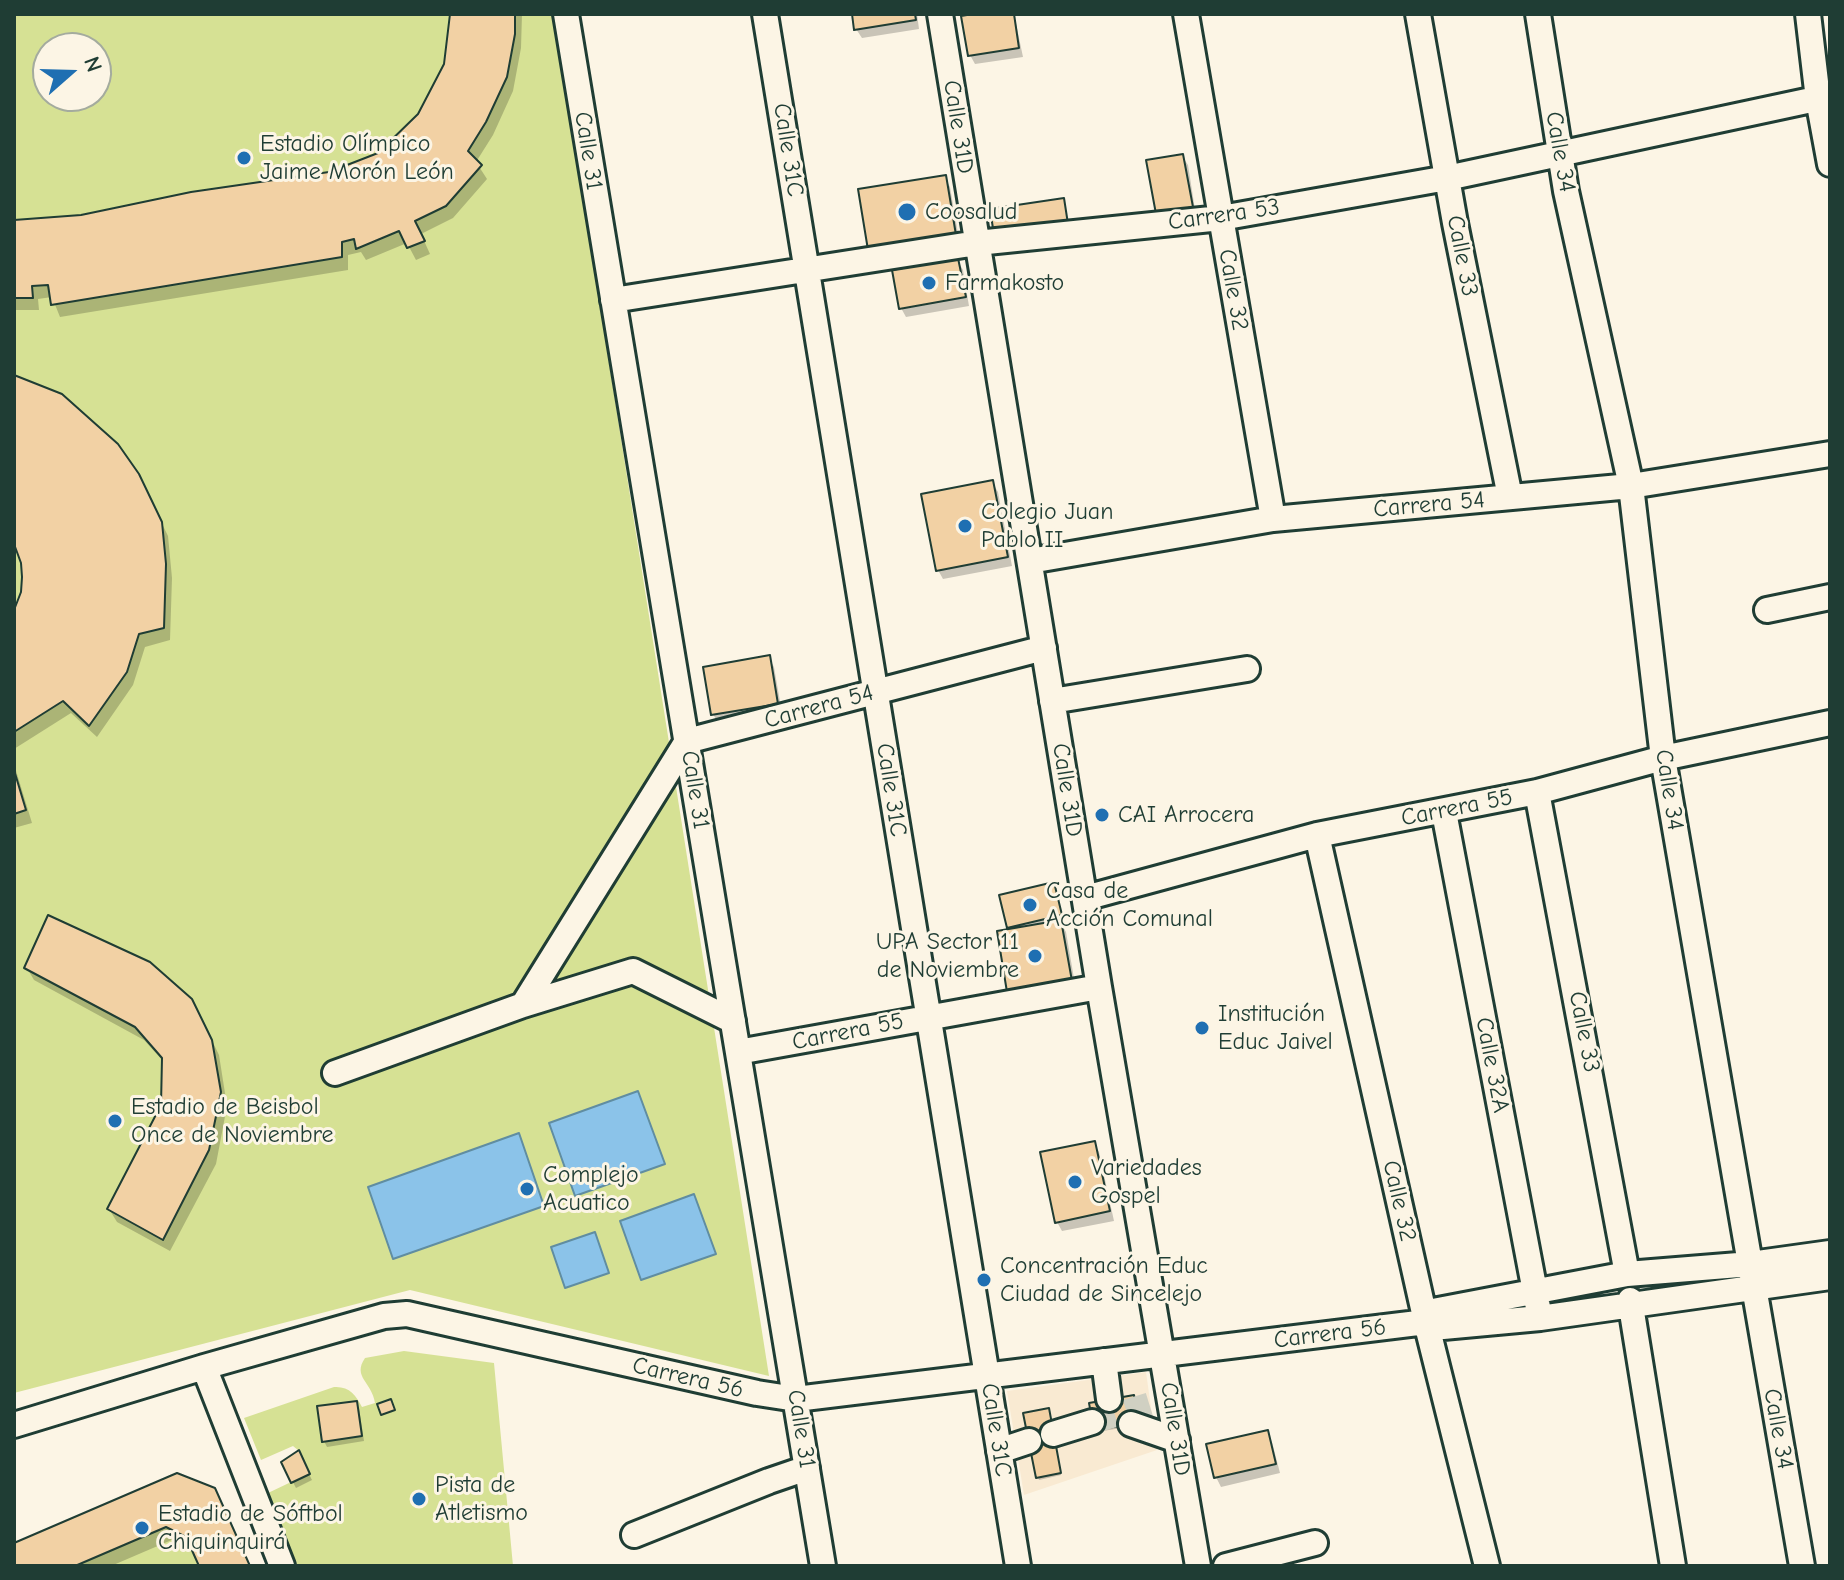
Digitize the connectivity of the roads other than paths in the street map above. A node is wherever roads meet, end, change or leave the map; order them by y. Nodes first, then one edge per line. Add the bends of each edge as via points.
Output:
1 (566, 14) edge
2 (765, 14) edge
3 (940, 14) edge
4 (1186, 14) edge
5 (1418, 14) edge
6 (1538, 14) edge
7 (1808, 14) edge
8 (1824, 98) edge
9 (1560, 154) junction
10 (1830, 164) edge
11 (1447, 178) junction
12 (1221, 218) junction
13 (977, 243) junction
14 (807, 269) junction
15 (613, 300) junction
16 (1830, 454) edge
17 (1631, 486) junction
18 (1510, 497) junction
19 (1273, 519) junction
20 (1030, 561) junction
21 (1830, 597) edge
22 (1767, 610) dead end
23 (1044, 648) junction
24 (1247, 669) dead end
25 (875, 692) junction
26 (1052, 701) junction
27 (1830, 723) edge
28 (687, 741) junction
29 (1663, 758) junction
30 (1537, 792) junction
31 (1444, 812) junction
32 (1317, 835) junction
33 (1085, 898) junction
34 (1099, 987) junction
35 (523, 1005) junction
36 (928, 1017) junction
37 (733, 1021) junction
38 (738, 1052) junction
39 (335, 1073) dead end
40 (1830, 1253) edge
41 (1627, 1274) junction
42 (1752, 1276) junction
43 (1830, 1277) edge
44 (1631, 1302) junction
45 (1538, 1306) junction
46 (1426, 1322) junction
47 (1163, 1354) junction
48 (1104, 1361) junction
49 (204, 1367) junction
50 (987, 1375) junction
51 (796, 1399) junction
52 (1109, 1399) dead end
53 (1092, 1422) tunnel mouth
54 (1131, 1424) dead end
55 (14, 1425) edge
56 (1053, 1434) dead end
57 (1177, 1440) junction
58 (1029, 1441) dead end
59 (999, 1451) junction
60 (807, 1468) junction
61 (634, 1535) dead end
62 (1315, 1543) dead end
63 (282, 1566) edge
64 (823, 1566) edge
65 (1018, 1566) edge
66 (1198, 1566) edge
67 (1226, 1566) edge
68 (1487, 1566) edge
69 (1673, 1566) edge
70 (1802, 1566) edge

1 - 15 street, Calle 31
2 - 14 street, Calle 31C
3 - 13 street, Calle 31D
4 - 12 street, Calle 32
5 - 11 street, Calle 33
6 - 9 street, Calle 34
7 - 8 street
8 - 9 street, Carrera 53
8 - 10 street
9 - 11 street, Carrera 53
9 - 17 street, Calle 34
11 - 12 street, Carrera 53
11 - 18 street, Calle 33
12 - 13 street, Carrera 53
12 - 19 street, Calle 32
13 - 14 street, Carrera 53
13 - 20 street, Calle 31D
14 - 15 street, Carrera 53
14 - 25 street, Calle 31C
15 - 28 street, Calle 31
16 - 17 street, Carrera 54
17 - 18 street, Carrera 54
17 - 29 street, Calle 34
18 - 19 street, Carrera 54
19 - 20 street, Carrera 54
20 - 23 street, Calle 31D
21 - 22 street
23 - 25 street, Carrera 54
23 - 26 street, Calle 31D
24 - 26 street
25 - 28 street, Carrera 54
25 - 36 street, Calle 31C
26 - 33 street, Calle 31D
27 - 29 street, Carrera 55
28 - 35 street
28 - 37 street, Calle 31
29 - 30 street, Carrera 55
29 - 42 street, Calle 34
30 - 31 street, Carrera 55
30 - 41 street, Calle 33
31 - 32 street, Carrera 55
31 - 45 street, Calle 32A
32 - 33 street, Carrera 55
32 - 46 street, Calle 32
33 - 34 street, Calle 31D
34 - 36 street, Carrera 55
34 - 47 street, Calle 31D
35 - 37 street via 633,971
35 - 39 street
36 - 38 street, Carrera 55
36 - 50 street, Calle 31C
37 - 38 street, Calle 31
38 - 51 street, Calle 31
40 - 42 street, Carrera 56
41 - 42 street, Carrera 56
41 - 45 street, Carrera 56
42 - 43 street, Carrera 56
42 - 44 street, Carrera 56
42 - 70 street, Calle 34
44 - 45 street, Carrera 56
44 - 69 street
45 - 46 street, Carrera 56 via 1433,1311
46 - 47 street, Carrera 56
46 - 68 street, Calle 32
47 - 48 street, Carrera 56
47 - 57 street, Calle 31D
48 - 50 street, Carrera 56
48 - 52 street
49 - 51 street, Carrera 56 via 407,1314
49 - 55 street, Carrera 56
49 - 63 street
50 - 51 street, Carrera 56
50 - 59 street, Calle 31C
51 - 60 street, Calle 31
53 - 56 street
54 - 57 street
57 - 66 street, Calle 31D
58 - 59 street
59 - 65 street, Calle 31C
60 - 61 street
60 - 64 street, Calle 31
62 - 67 street

